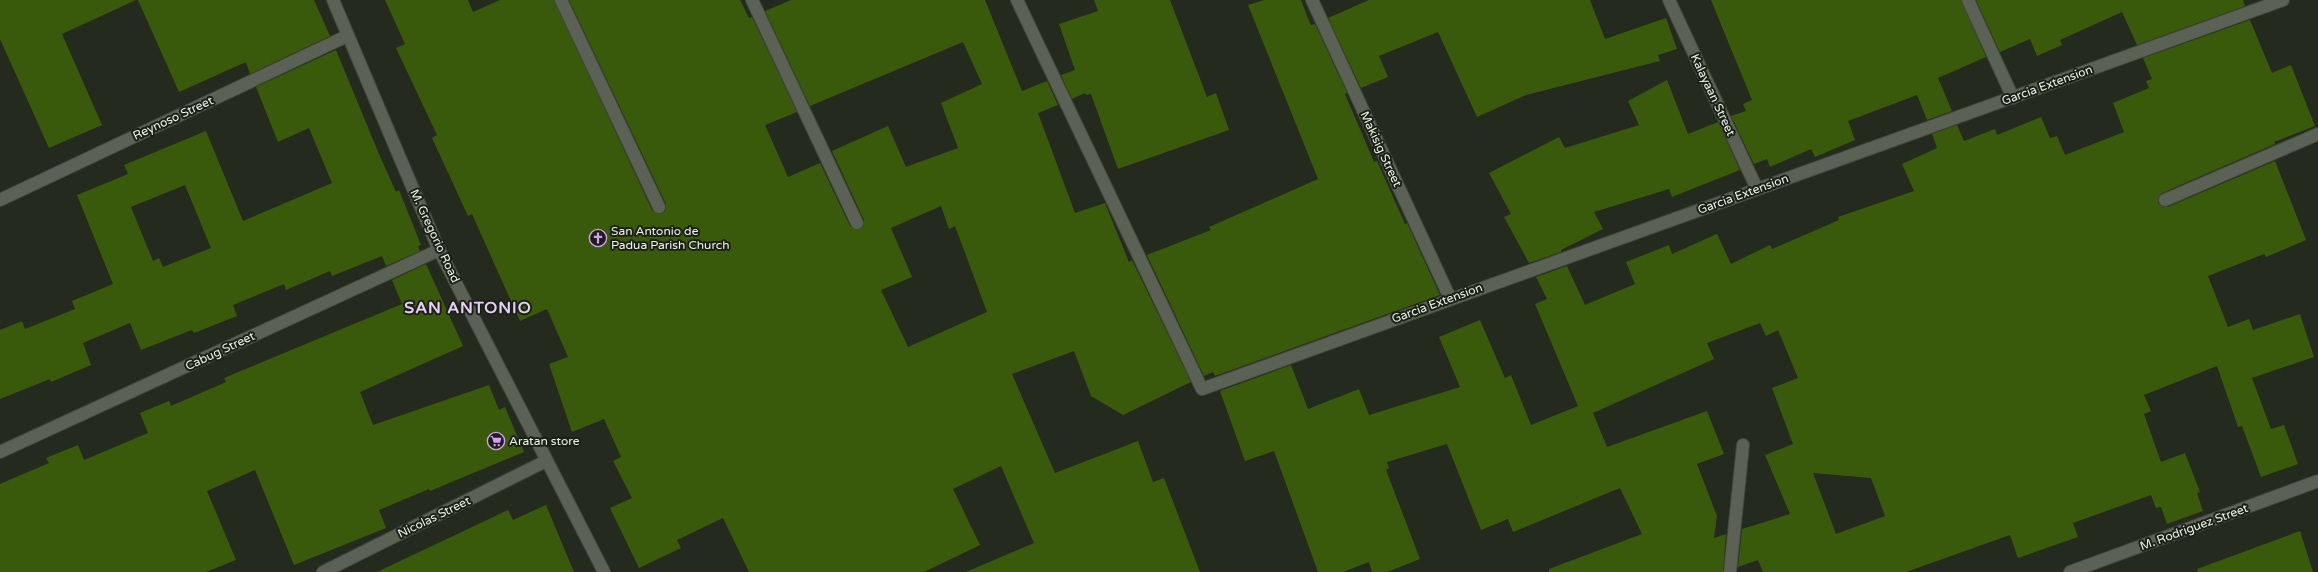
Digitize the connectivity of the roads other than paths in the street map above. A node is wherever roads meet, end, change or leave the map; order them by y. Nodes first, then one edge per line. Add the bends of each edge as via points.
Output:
1 (333, 0) edge
2 (562, 0) edge
3 (752, 0) edge
4 (1017, 0) edge
5 (1312, 0) edge
6 (1669, 0) edge
7 (1968, 0) edge
8 (2283, 0) edge
9 (347, 36) junction
10 (2013, 98) junction
11 (2318, 134) edge
12 (1757, 189) junction
13 (0, 200) edge
14 (2164, 200) dead end
15 (659, 207) dead end
16 (857, 223) dead end
17 (439, 250) junction
18 (1450, 298) junction
19 (1743, 445) dead end
20 (0, 452) edge
21 (546, 461) junction
22 (2318, 481) edge
23 (323, 572) edge
24 (604, 572) edge
25 (1730, 572) edge
26 (2070, 572) edge

1 - 9 street, M. Gregorio Road
2 - 15 street
3 - 16 street
4 - 18 street, Garcia Extension via 1202,389
5 - 18 street, Makisig Street
6 - 12 street, Kalayaan Street
7 - 10 street
8 - 10 street, Garcia Extension
9 - 13 street, Reynoso Street
9 - 17 street, M. Gregorio Road
10 - 12 street, Garcia Extension
11 - 14 street
12 - 18 street, Garcia Extension
17 - 20 street, Cabug Street
17 - 21 street, M. Gregorio Road
19 - 25 street
21 - 23 street, Nicolas Street
21 - 24 street, M. Gregorio Road
22 - 26 street, M. Rodriguez Street

